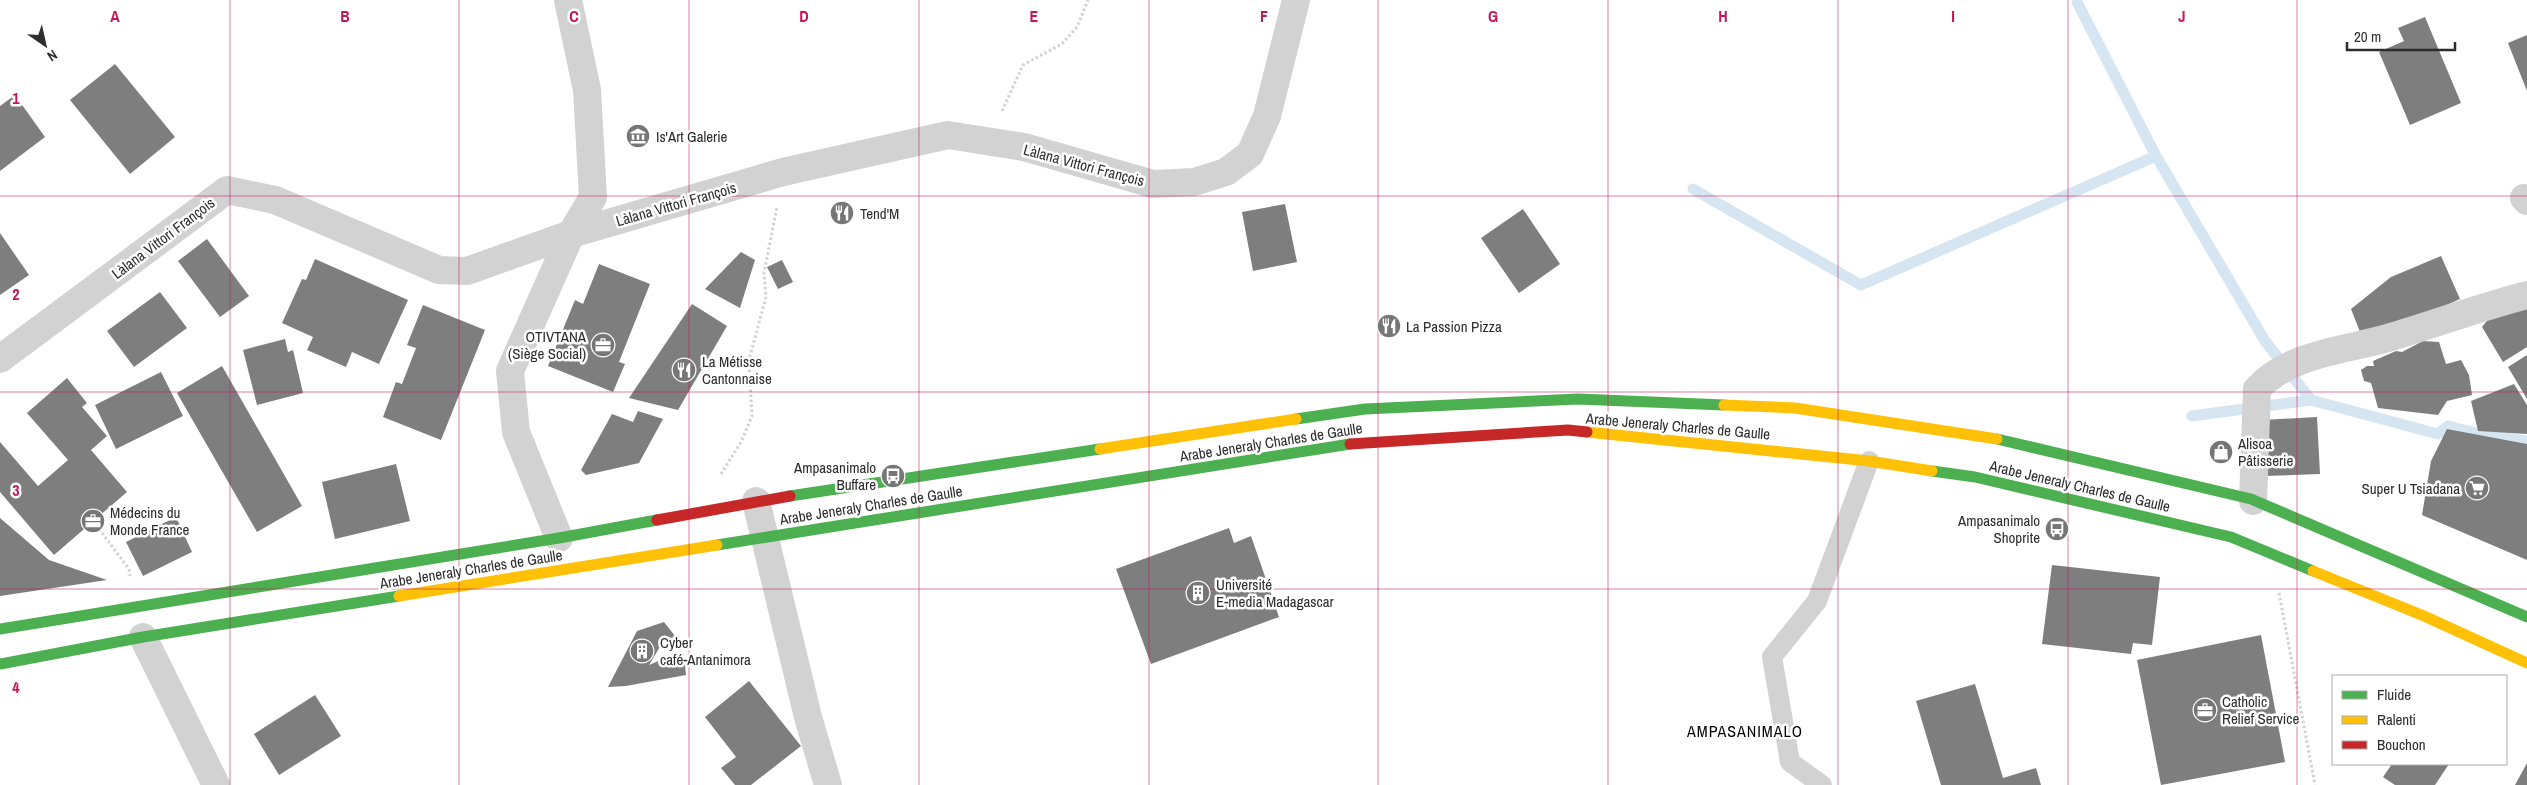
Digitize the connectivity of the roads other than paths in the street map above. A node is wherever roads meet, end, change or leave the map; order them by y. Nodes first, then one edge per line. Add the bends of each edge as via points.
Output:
1 (568, 0) edge
2 (1296, 0) edge
3 (571, 234) junction
4 (2527, 295) edge
5 (0, 359) edge
6 (1869, 461) junction
7 (2253, 501) junction
8 (756, 502) junction
9 (765, 537) junction
10 (559, 538) junction
11 (2527, 618) edge
12 (0, 629) edge
13 (143, 636) junction
14 (2527, 663) edge
15 (0, 664) edge
16 (216, 785) edge
17 (828, 785) edge
18 (1822, 785) edge

1 - 3 street via 587,90 593,197
2 - 3 street, Làlana Vittori François via 1267,116 1250,154 1226,172 1194,182 1153,184 1024,147 948,135 783,172
3 - 5 street, Làlana Vittori François via 467,271 439,270 275,200 227,190
3 - 10 street via 510,371 516,432
4 - 7 street via 2480,307 2273,376 2256,426
6 - 9 street, Arabe Jeneraly Charles de Gaulle via 1568,430 1361,442
6 - 14 street, Arabe Jeneraly Charles de Gaulle via 1975,477 2231,537 2424,616
6 - 18 lane via 1817,601 1772,657 1790,762
7 - 8 street, Arabe Jeneraly Charles de Gaulle via 1976,434 1795,408 1578,399 1365,408
7 - 11 street, Arabe Jeneraly Charles de Gaulle via 2358,543
8 - 9 street
8 - 10 street, Arabe Jeneraly Charles de Gaulle
9 - 13 street, Arabe Jeneraly Charles de Gaulle
9 - 17 street via 808,717
10 - 12 street, Arabe Jeneraly Charles de Gaulle
13 - 15 street, Arabe Jeneraly Charles de Gaulle
13 - 16 street

